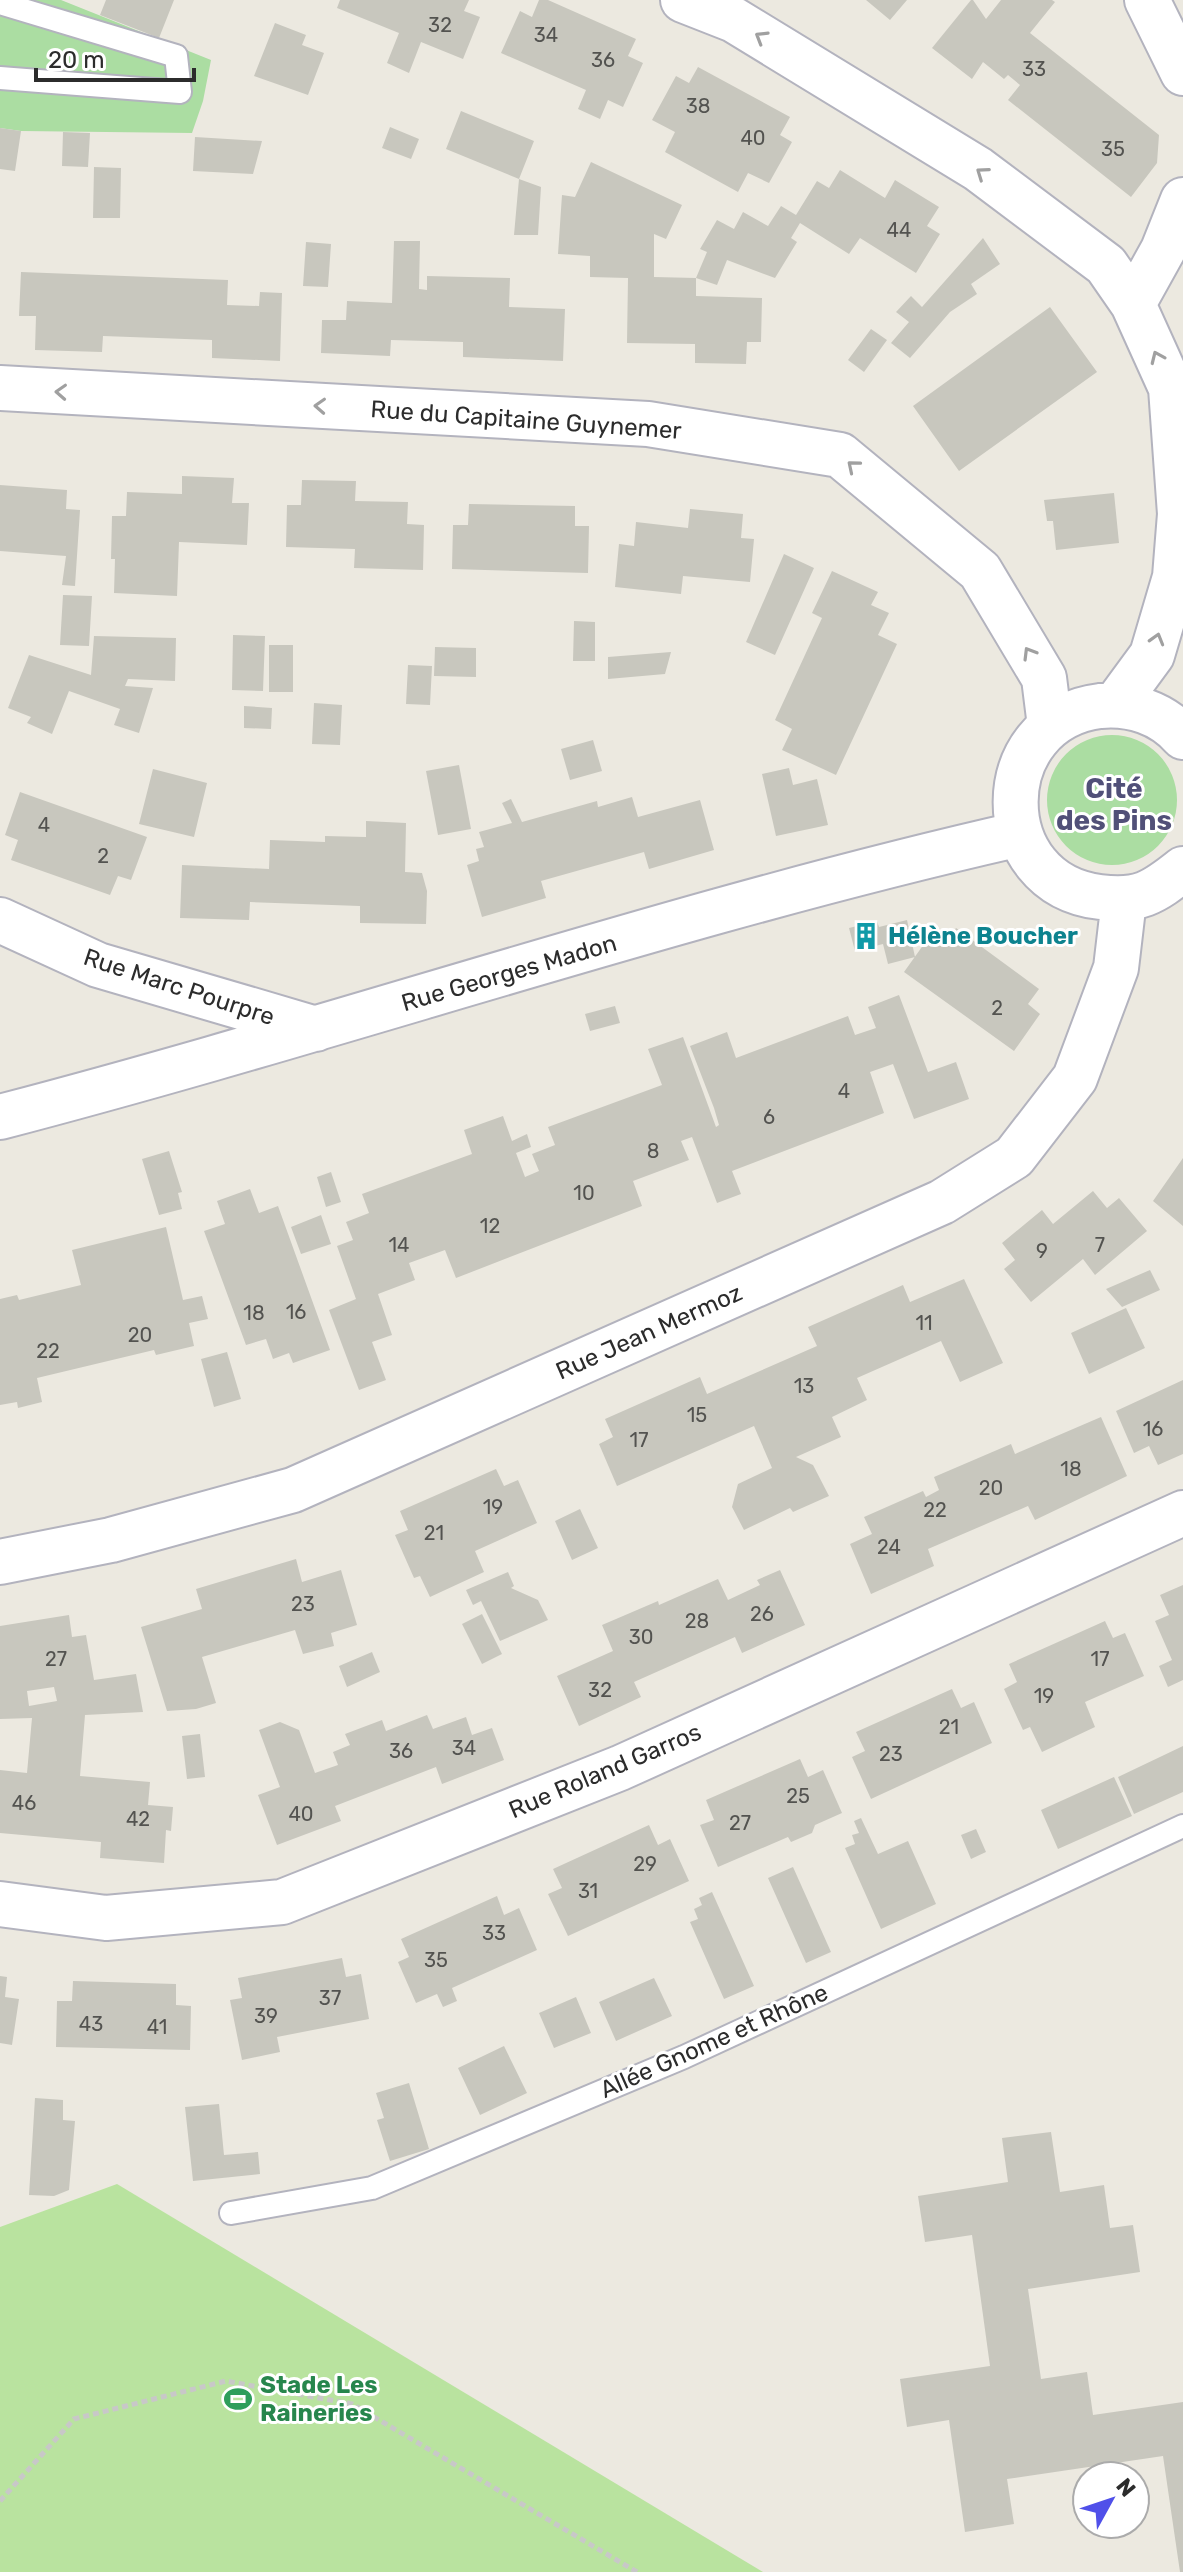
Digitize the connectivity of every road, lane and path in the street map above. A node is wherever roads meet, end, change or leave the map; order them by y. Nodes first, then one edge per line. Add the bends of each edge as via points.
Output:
1 (683, 0) edge
2 (1147, 0) edge
3 (0, 3) edge
4 (1183, 73) edge
5 (0, 78) edge
6 (1183, 200) edge
7 (1133, 304) junction
8 (0, 388) edge
9 (1116, 704) junction
10 (1050, 726) junction
11 (1183, 737) edge
12 (1020, 834) junction
13 (1183, 869) edge
14 (1124, 900) junction
15 (0, 920) edge
16 (316, 1029) junction
17 (0, 1117) edge
18 (1183, 1513) edge
19 (0, 1562) edge
20 (1183, 1826) edge
21 (0, 1904) edge
22 (231, 2213) dead end
23 (0, 2501) edge
24 (637, 2572) edge

7 -> 1 street via 1106,265 978,169 734,20
2 - 4 street
3 - 5 lane via 176,56 180,92
6 - 7 street
9 -> 7 street via 1152,655 1175,577 1180,514 1171,388
10 -> 8 street, Rue du Capitaine Guynemer via 1044,678 980,571 840,455 648,424
9 - 10 street via 1083,709
9 - 11 street via 1144,709
10 - 12 street via 1032,746 1017,777 1015,817
12 - 14 street via 1048,878 1078,895
12 - 16 street, Rue Georges Madon via 824,881
13 - 14 street via 1157,890
14 - 19 street, Rue Jean Mermoz via 1116,968 1075,1078 1014,1157 942,1202 293,1490 111,1540
15 - 16 street, Rue Marc Pourpre via 98,965
16 - 17 street, Rue Georges Madon
18 - 21 street, Rue Roland Garros via 620,1768 282,1902 106,1918
20 - 22 lane, Allée Gnome et Rhône via 684,2057 372,2188
23 - 24 path via 74,2419 226,2381 352,2404

